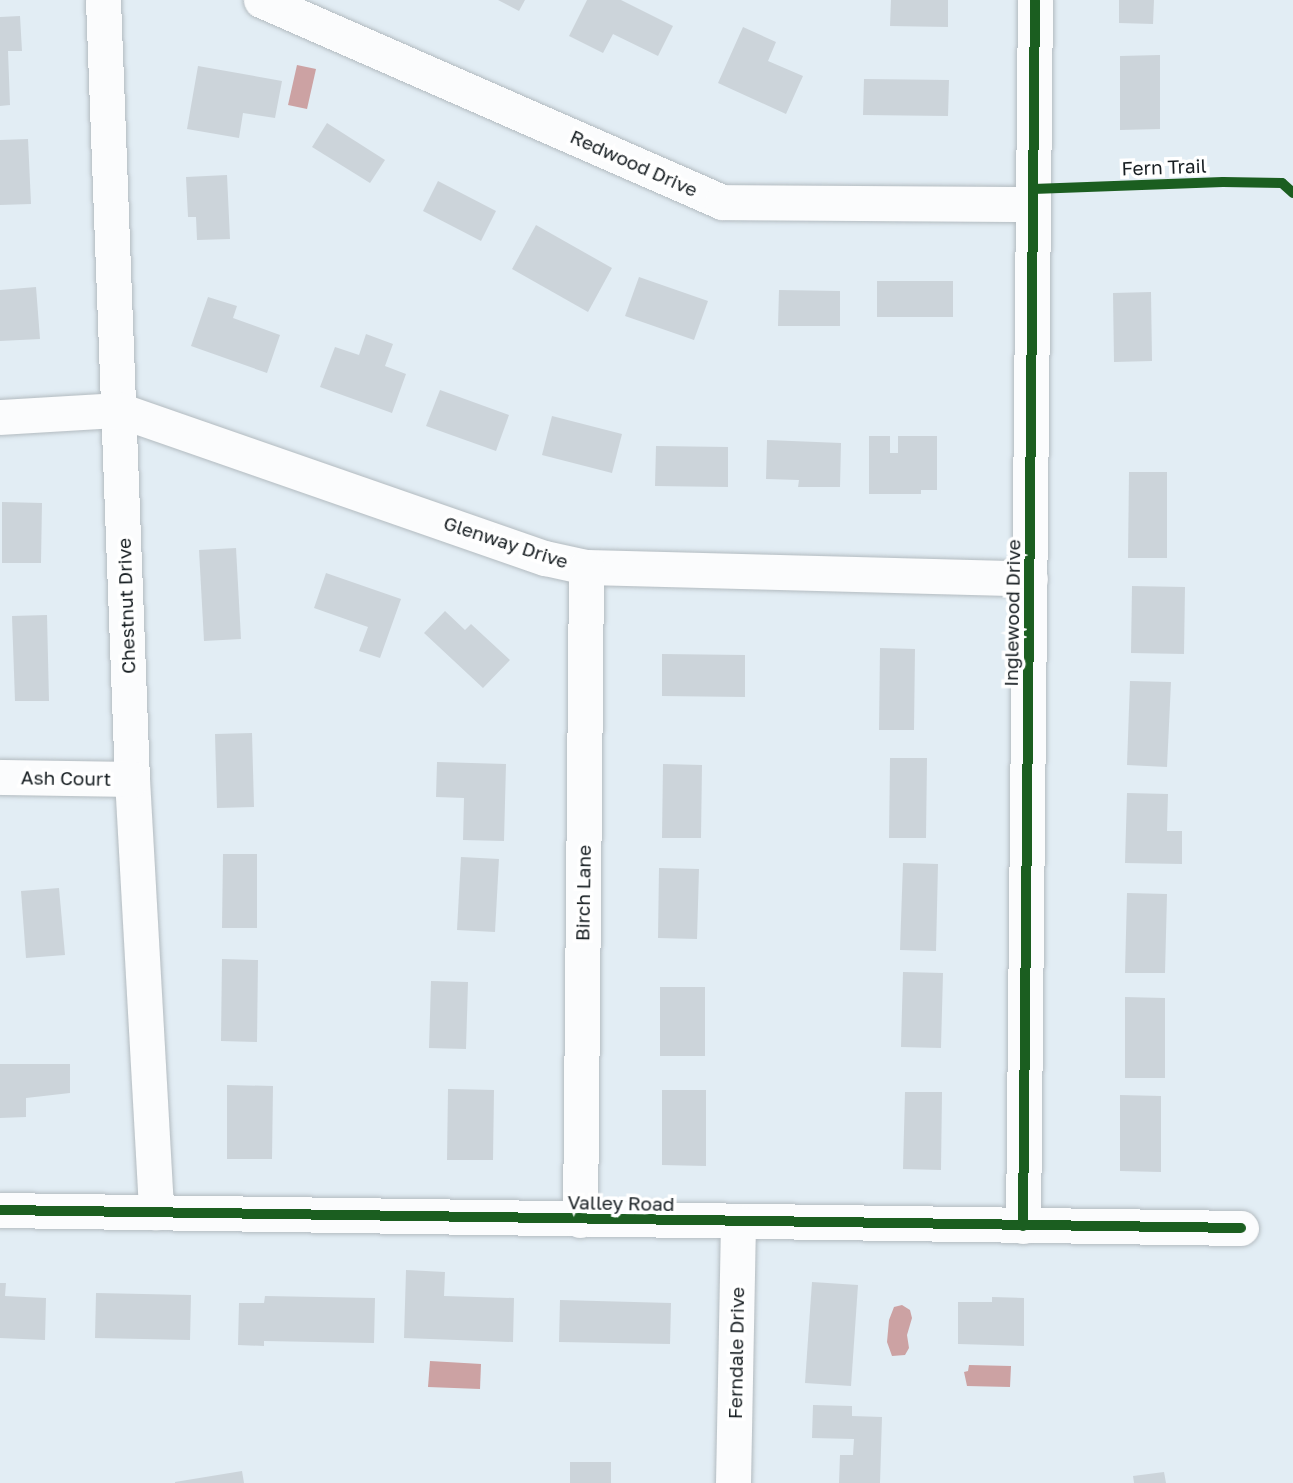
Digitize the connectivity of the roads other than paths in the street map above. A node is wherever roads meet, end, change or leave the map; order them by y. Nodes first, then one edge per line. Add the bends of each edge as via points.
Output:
1 (103, 0) edge
2 (261, 0) edge
3 (1035, 0) edge
4 (1033, 204) junction
5 (119, 410) junction
6 (0, 417) edge
7 (586, 567) junction
8 (1030, 579) junction
9 (0, 777) edge
10 (132, 779) junction
11 (0, 1210) edge
12 (156, 1212) junction
13 (580, 1220) junction
14 (738, 1222) junction
15 (1023, 1226) junction
16 (1241, 1228) dead end
17 (733, 1483) edge

1 - 5 street, Chestnut Drive
2 - 4 street, Redwood Drive via 722,202
3 - 4 street, Inglewood Drive
4 - 8 street, Inglewood Drive
5 - 6 street, Glenway Drive
5 - 7 street, Glenway Drive via 545,558
5 - 10 street, Chestnut Drive
7 - 8 street, Glenway Drive
7 - 13 street, Birch Lane
8 - 15 street, Inglewood Drive
9 - 10 street, Ash Court
10 - 12 street, Chestnut Drive
11 - 12 street, Valley Road
12 - 13 street, Valley Road
13 - 14 street, Valley Road
14 - 15 street, Valley Road
14 - 17 street, Ferndale Drive
15 - 16 street, Valley Road

